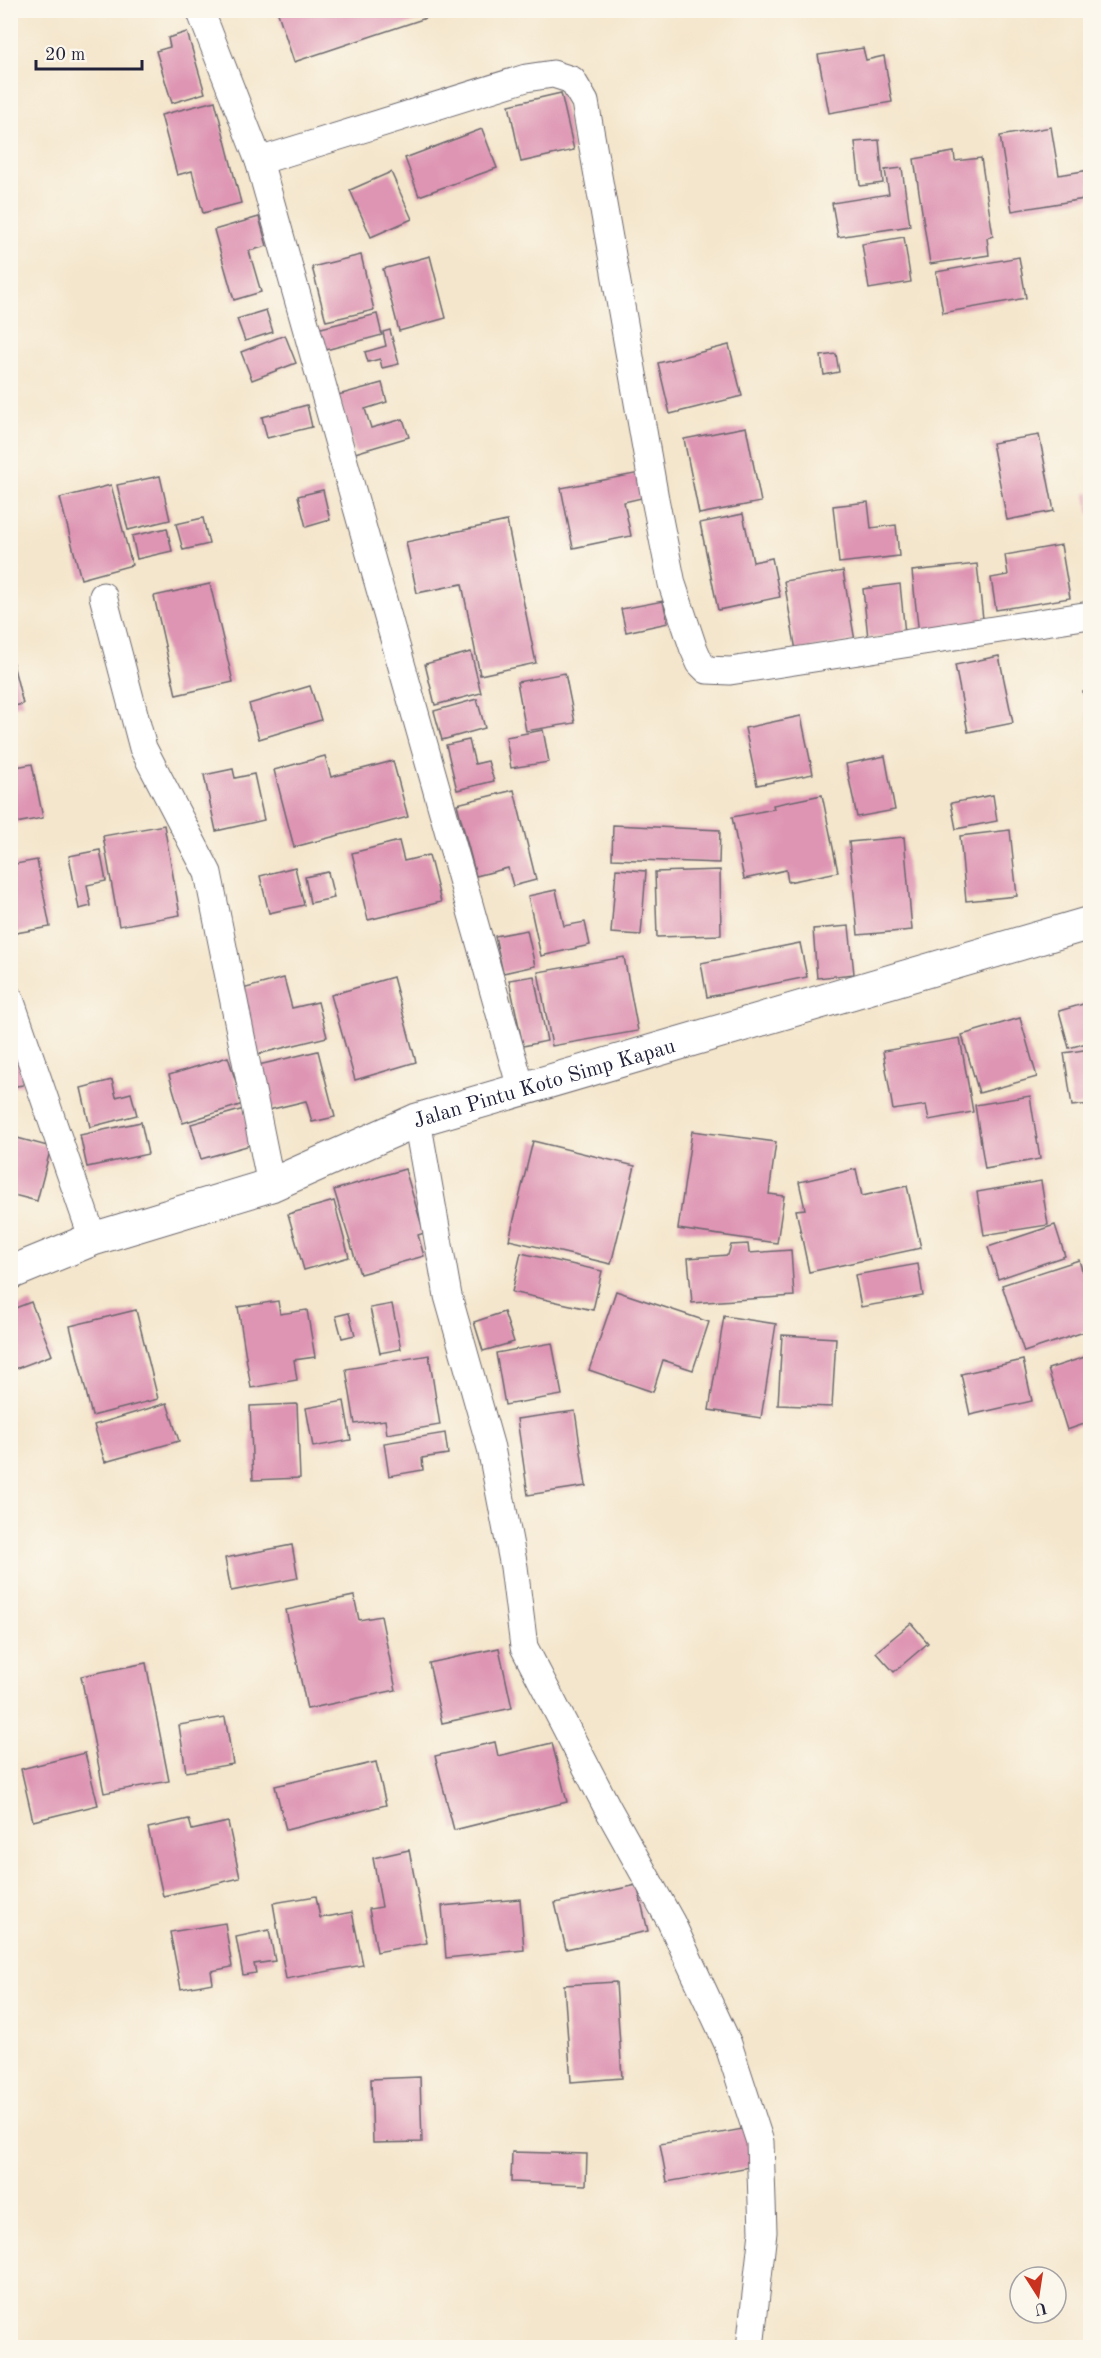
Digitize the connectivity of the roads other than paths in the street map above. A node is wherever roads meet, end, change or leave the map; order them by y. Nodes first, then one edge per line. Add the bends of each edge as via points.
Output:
1 (200, 10) edge
2 (259, 161) junction
3 (103, 596) dead end
4 (1090, 615) edge
5 (1090, 923) edge
6 (10, 999) edge
7 (521, 1088) junction
8 (417, 1120) junction
9 (271, 1185) junction
10 (93, 1239) junction
11 (10, 1273) edge
12 (750, 2348) edge

1 - 2 street
2 - 4 street via 526,78 554,74 572,80 585,102 672,584 693,647 707,670 730,671
2 - 7 street
3 - 9 street via 143,748 208,873
5 - 7 street, Jalan Pintu Koto Simp Kapau
6 - 10 street
7 - 8 street, Jalan Pintu Koto Simp Kapau
8 - 9 street, Jalan Pintu Koto Simp Kapau
8 - 12 street via 448,1296 491,1448 514,1568 524,1647 670,1922 728,2044 760,2142 763,2232
9 - 10 street, Jalan Pintu Koto Simp Kapau
10 - 11 street, Jalan Pintu Koto Simp Kapau

